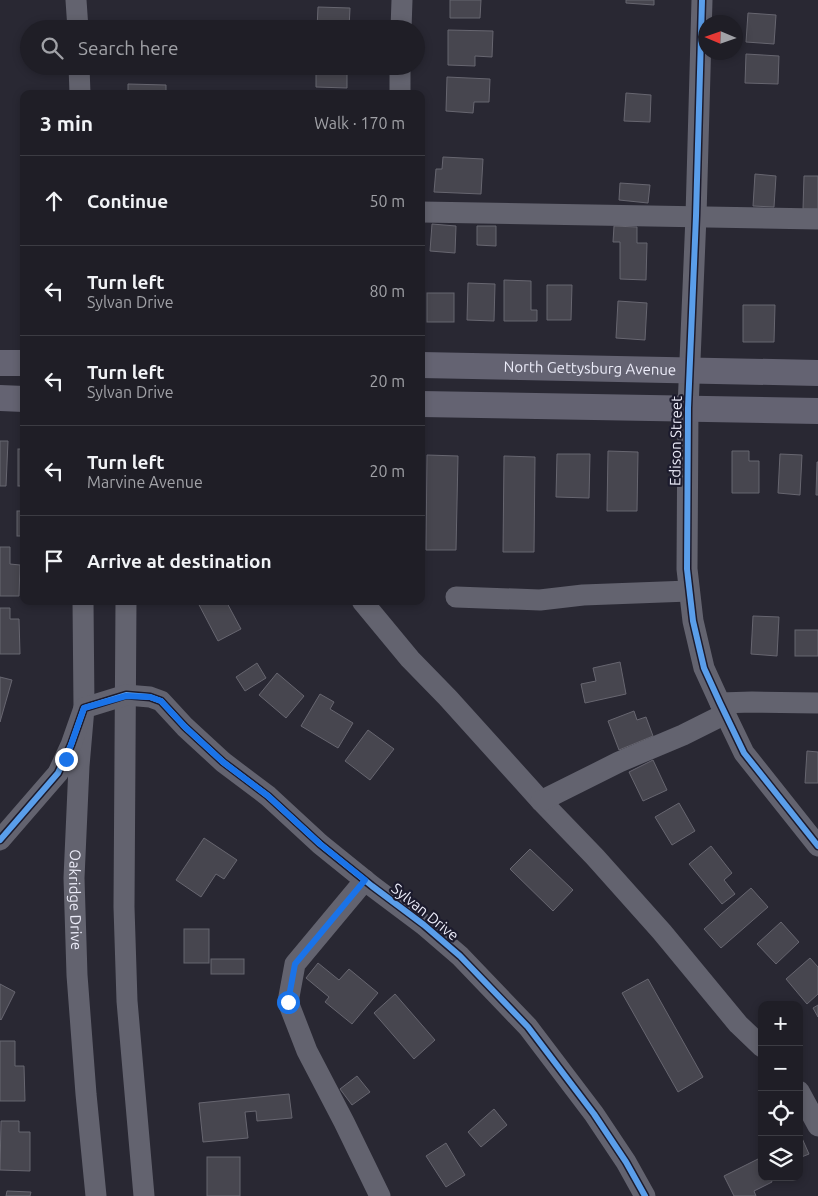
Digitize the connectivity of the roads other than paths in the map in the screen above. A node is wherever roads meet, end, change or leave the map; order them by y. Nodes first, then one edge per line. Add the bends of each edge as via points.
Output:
1 (76, 0) edge
2 (402, 0) edge
3 (702, 0) edge
4 (77, 20) edge
5 (401, 20) edge
6 (79, 75) edge
7 (400, 75) edge
8 (80, 90) edge
9 (400, 90) edge
10 (425, 212) edge
11 (696, 216) junction
12 (818, 219) edge
13 (0, 363) edge
14 (20, 363) edge
15 (425, 365) edge
16 (690, 371) junction
17 (818, 373) edge
18 (0, 398) edge
19 (20, 398) edge
20 (425, 404) edge
21 (688, 408) junction
22 (818, 411) edge
23 (689, 591) junction
24 (456, 597) dead end
25 (83, 605) edge
26 (126, 605) edge
27 (365, 605) edge
28 (126, 696) junction
29 (818, 703) edge
30 (84, 708) junction
31 (722, 709) junction
32 (541, 802) junction
33 (0, 840) edge
34 (818, 846) edge
35 (365, 880) junction
36 (761, 1046) edge
37 (803, 1098) edge
38 (818, 1126) edge
39 (96, 1196) edge
40 (144, 1196) edge
41 (380, 1196) edge
42 (645, 1196) edge

1 - 4 street
2 - 5 street
3 - 11 street, Edison Street
6 - 8 street
7 - 9 street
10 - 11 street
11 - 12 street
11 - 16 street, Edison Street
13 - 14 main road
15 - 16 main road, North Gettysburg Avenue
16 - 17 main road, North Gettysburg Avenue
16 - 21 street, Edison Street
18 - 19 main road
20 - 21 main road
21 - 22 main road
21 - 23 street, Edison Street
23 - 24 street via 540,600
23 - 31 street, Edison Street via 704,668
25 - 30 street, Oakridge Drive
26 - 28 street
27 - 32 street via 410,659
28 - 30 street, Sylvan Drive
28 - 35 street, Sylvan Drive via 161,701 223,762 268,796
28 - 40 street via 124,907 127,1001
29 - 31 street via 752,702
30 - 33 street via 58,773
30 - 39 street, Oakridge Drive via 74,878 77,975
31 - 32 street via 683,735 619,762
31 - 34 street, Edison Street via 744,753
32 - 36 street via 601,864 738,1024
35 - 41 street via 295,964 288,1002 307,1050
35 - 42 street, Sylvan Drive via 460,956 528,1027 594,1114
37 - 38 street

